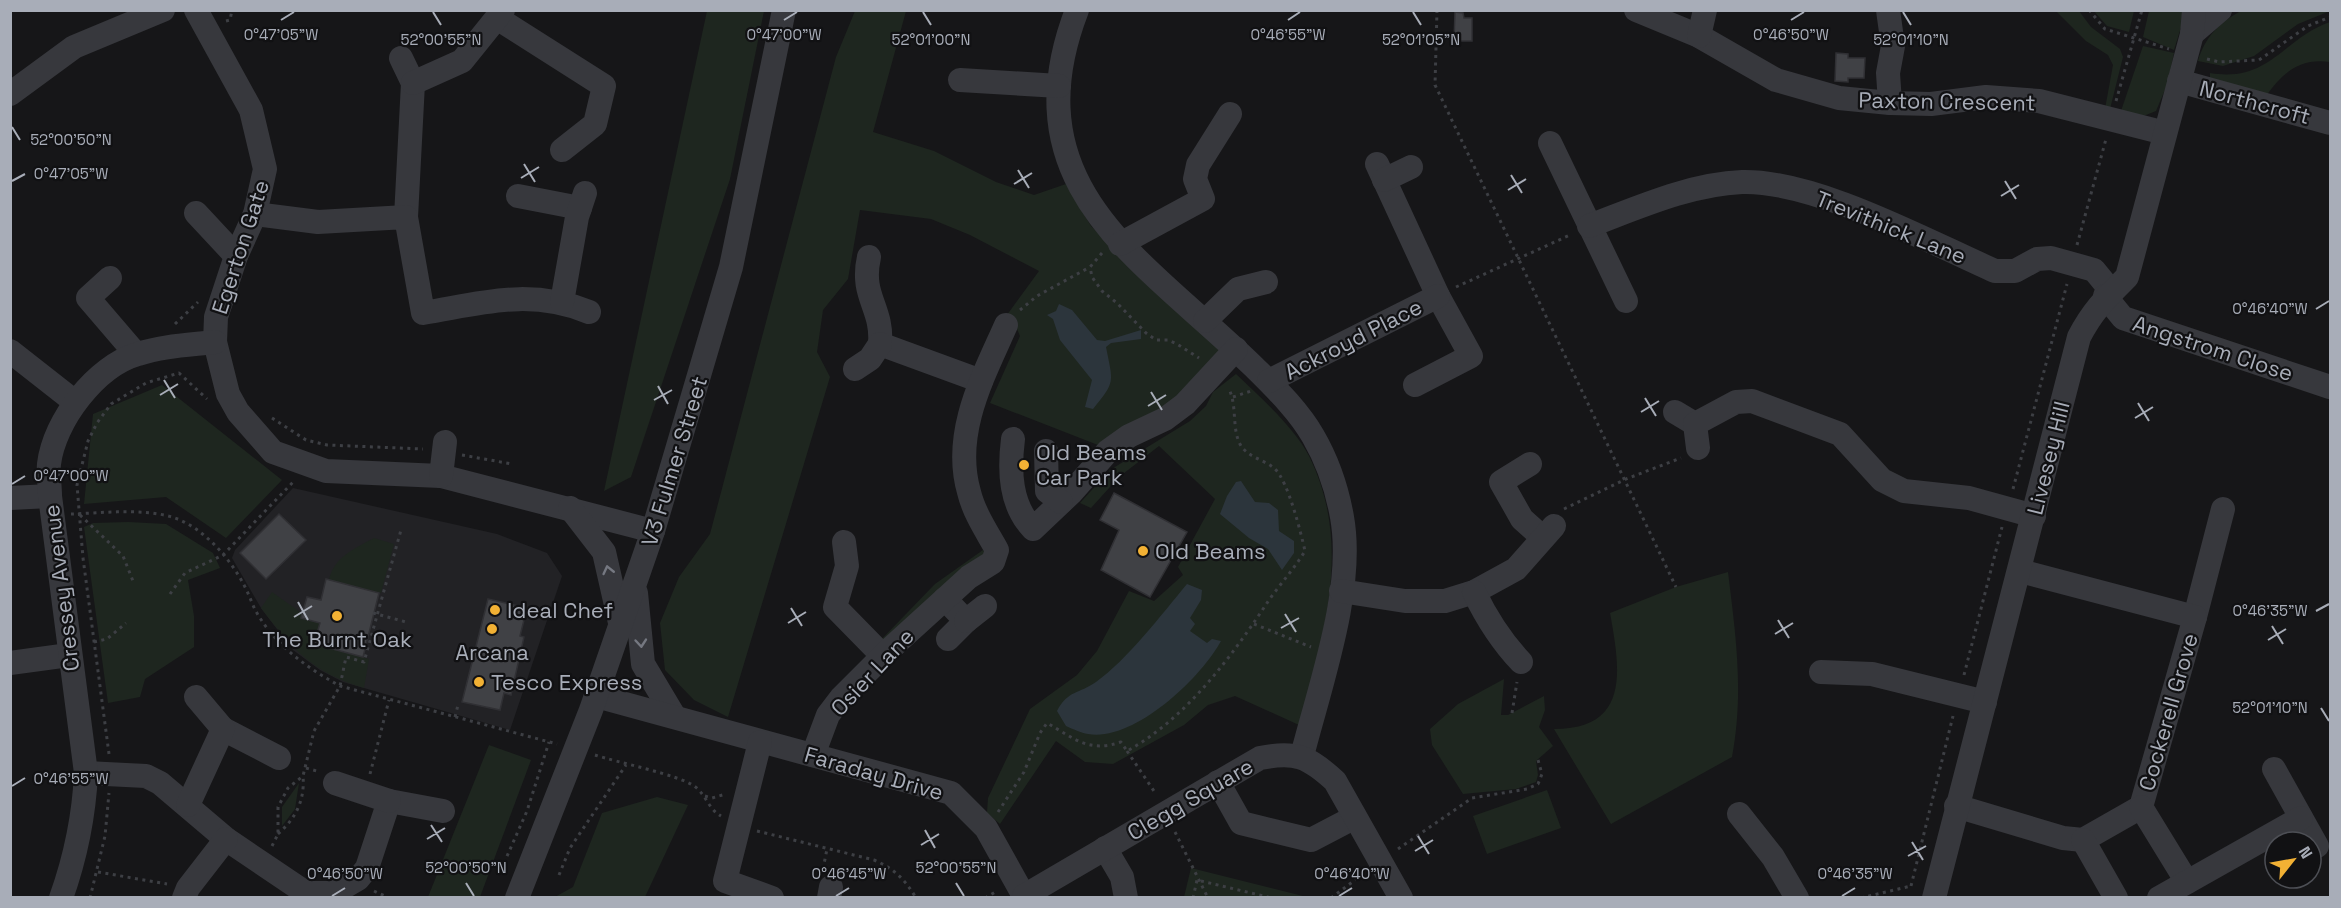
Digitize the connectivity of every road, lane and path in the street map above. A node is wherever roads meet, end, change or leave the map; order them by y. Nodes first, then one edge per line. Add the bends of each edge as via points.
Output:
1 (163, 10) edge
2 (196, 10) edge
3 (784, 10) edge
4 (1077, 10) edge
5 (1437, 10) edge
6 (1636, 10) edge
7 (1705, 10) edge
8 (1888, 10) edge
9 (2142, 10) edge
10 (2220, 10) edge
11 (500, 14) edge
12 (2194, 17) edge
13 (1699, 36) junction
14 (401, 58) dead end
15 (973, 75) dead end
16 (2179, 81) junction
17 (413, 83) junction
18 (1059, 86) junction
19 (10, 94) edge
20 (1890, 103) junction
21 (1230, 114) dead end
22 (2111, 119) junction
23 (2331, 123) edge
24 (2165, 133) junction
25 (1550, 143) dead end
26 (562, 150) dead end
27 (1411, 167) dead end
28 (518, 196) dead end
29 (196, 213) dead end
30 (255, 214) junction
31 (406, 217) junction
32 (1589, 226) junction
33 (1120, 244) junction
34 (236, 256) junction
35 (869, 257) dead end
36 (1520, 258) junction
37 (2073, 263) junction
38 (1090, 267) junction
39 (110, 278) dead end
40 (1266, 282) dead end
41 (2109, 294) junction
42 (1438, 296) junction
43 (199, 301) dead end
44 (1626, 301) dead end
45 (562, 302) junction
46 (589, 312) dead end
47 (1205, 321) junction
48 (1006, 325) joint
49 (215, 342) junction
50 (880, 344) junction
51 (176, 346) junction
52 (1236, 349) junction
53 (10, 351) edge
54 (136, 354) junction
55 (855, 369) dead end
56 (1214, 372) junction
57 (179, 373) junction
58 (981, 381) junction
59 (1269, 381) junction
60 (1415, 385) dead end
61 (2331, 387) edge
62 (228, 394) junction
63 (75, 402) junction
64 (265, 413) dead end
65 (1013, 439) dead end
66 (444, 446) junction
67 (1698, 448) joint
68 (1046, 451) dead end
69 (512, 464) dead end
70 (1530, 464) dead end
71 (287, 472) dead end
72 (441, 476) junction
73 (1626, 479) junction
74 (10, 498) edge
75 (1061, 502) junction
76 (51, 505) junction
77 (570, 508) junction
78 (2007, 509) junction
79 (2223, 509) dead end
80 (79, 514) junction
81 (2034, 516) junction
82 (401, 530) dead end
83 (653, 531) junction
84 (1548, 532) junction
85 (844, 542) dead end
86 (223, 555) junction
87 (2020, 571) junction
88 (133, 581) dead end
89 (635, 585) junction
90 (1676, 587) dead end
91 (1341, 591) junction
92 (1474, 592) junction
93 (170, 594) dead end
94 (945, 599) junction
95 (985, 606) dead end
96 (375, 614) junction
97 (2194, 617) junction
98 (966, 621) junction
99 (406, 622) dead end
100 (126, 623) dead end
101 (1254, 624) junction
102 (621, 627) junction
103 (948, 639) dead end
104 (94, 642) junction
105 (1328, 654) junction
106 (69, 655) junction
107 (883, 656) junction
108 (1521, 662) joint
109 (10, 663) edge
110 (1821, 672) dead end
111 (339, 686) junction
112 (1958, 696) junction
113 (196, 697) dead end
114 (389, 700) junction
115 (1985, 702) junction
116 (593, 703) junction
117 (458, 705) dead end
118 (1512, 713) dead end
119 (674, 716) junction
120 (455, 717) junction
121 (223, 729) junction
122 (549, 742) junction
123 (760, 742) junction
124 (560, 745) dead end
125 (1127, 751) junction
126 (593, 755) dead end
127 (813, 755) junction
128 (1302, 756) junction
129 (279, 758) dead end
130 (1538, 760) dead end
131 (626, 765) junction
132 (2274, 769) dead end
133 (97, 773) junction
134 (303, 776) junction
135 (1218, 782) junction
136 (335, 783) dead end
137 (365, 793) junction
138 (389, 801) junction
139 (188, 805) junction
140 (1956, 806) junction
141 (2141, 807) junction
142 (443, 811) dead end
143 (1166, 814) junction
144 (1739, 814) dead end
145 (1355, 817) junction
146 (2301, 818) junction
147 (740, 827) junction
148 (986, 828) junction
149 (2308, 830) edge
150 (278, 834) junction
151 (226, 839) junction
152 (2083, 840) junction
153 (1105, 848) junction
154 (1380, 861) junction
155 (504, 863) dead end
156 (263, 864) junction
157 (98, 872) junction
158 (559, 875) dead end
159 (1197, 880) junction
160 (2187, 882) junction
161 (1911, 886) dead end
162 (1893, 890) dead end
163 (186, 893) edge
164 (306, 895) edge
165 (61, 897) edge
166 (90, 897) edge
167 (517, 897) edge
168 (772, 897) edge
169 (916, 897) edge
170 (1025, 897) edge
171 (1126, 897) edge
172 (1193, 897) edge
173 (1208, 897) edge
174 (1272, 897) edge
175 (1331, 897) edge
176 (1401, 897) edge
177 (1797, 897) edge
178 (1861, 897) edge
179 (1934, 897) edge
180 (2116, 897) edge
181 (2159, 897) edge

1 - 19 street via 74,47
2 - 30 street, Egerton Gate via 251,110 265,169
3 - 83 street, V3 Fulmer Street via 731,267
4 - 18 street via 1065,44
5 - 36 path via 1436,85
6 - 13 street, Paxton Crescent
7 - 13 street
8 - 20 street via 1893,46 1888,73
9 - 22 path
10 - 12 street, Livesey Hill
11 - 17 street via 462,61
11 - 26 street via 606,77 595,124
12 - 16 street, Livesey Hill
13 - 20 street, Paxton Crescent via 1776,80 1839,98
14 - 17 street
15 - 18 street
16 - 23 street, Northcroft
16 - 24 street, Livesey Hill
17 - 31 street
18 - 33 street via 1068,165 1088,202
20 - 22 street, Paxton Crescent via 1996,98 2039,101
21 - 33 street via 1198,165 1195,179 1207,208
22 - 24 street, Paxton Crescent
22 - 37 path
24 - 41 street, Livesey Hill via 2127,277
25 - 32 street
27 - 42 street, Ackroyd Place via 1381,172
28 - 45 street via 583,200
29 - 34 street
30 - 31 street via 318,222
30 - 34 street, Egerton Gate
31 - 45 street via 424,322 519,298
32 - 36 path
32 - 37 street, Trevithick Lane via 1695,190 1743,182 1796,189 1831,199 1995,271 2015,271 2037,259
32 - 44 street
33 - 38 path via 1106,249
33 - 47 street
34 - 49 street, Egerton Gate via 216,317
35 - 50 street via 867,290 882,326
36 - 42 path
36 - 73 path
37 - 41 street, Trevithick Lane via 2094,270
37 - 78 path
38 - 48 path via 1037,296
38 - 56 path via 1092,278 1102,291 1146,333 1156,340 1177,344
39 - 54 street via 88,298
40 - 47 street via 1238,289
41 - 61 street, Angstrom Close via 2123,318
41 - 81 street, Livesey Hill via 2090,315 2079,337
42 - 59 street, Ackroyd Place
42 - 60 street, Ackroyd Place via 1471,356
43 - 51 path via 175,324
45 - 46 street
47 - 52 street
48 - 58 street, Osier Lane
49 - 51 street, Cressey Avenue
49 - 62 street, Egerton Gate
50 - 55 street via 870,359
50 - 58 street
51 - 54 street, Cressey Avenue
51 - 57 path
52 - 56 street
52 - 59 street
53 - 63 street
54 - 63 street, Cressey Avenue via 102,374
56 - 75 street via 1185,404 1165,419 1108,451
56 - 101 path via 1233,397 1239,443 1276,470 1298,521 1305,551
57 - 62 path via 207,399
57 - 80 path via 146,383 119,399 97,423 88,441 77,485
58 - 94 street, Osier Lane via 964,437 964,466 969,492 997,550 993,562
59 - 91 street via 1313,435 1332,476 1342,518
62 - 72 street, Egerton Gate via 238,412 273,452 326,471
63 - 76 street, Cressey Avenue via 49,462
64 - 66 path via 306,440 327,445
65 - 75 street via 1012,485 1020,512 1033,529
66 - 69 path
66 - 72 street
67 - 73 path via 1690,455
67 - 78 street via 1685,418 1752,401 1840,434 1882,480 1904,491 1969,498
68 - 75 street via 1047,491
70 - 84 street via 1493,486 1522,519
71 - 86 path via 297,478
72 - 77 street, Egerton Gate
73 - 84 path via 1564,508
73 - 90 path
74 - 76 street
76 - 80 path
76 - 106 street, Cressey Avenue
77 - 83 street, Egerton Gate
102 -> 77 street via 604,552
78 - 81 street
78 - 112 path
79 - 97 street, Cockerell Grove
80 - 86 path via 149,513 173,518 207,537
80 - 88 path via 123,556
80 - 104 path
81 - 87 street, Livesey Hill
82 - 96 path
83 - 89 street, V3 Fulmer Street
84 - 92 street via 1516,569
85 - 107 street via 847,566 827,612
86 - 93 path via 185,573
86 - 111 path via 244,584 260,618 285,648
87 - 97 street, Cockerell Grove
87 - 115 street, Livesey Hill
89 - 102 street, V3 Fulmer Street
89 -> 119 street via 643,664
91 - 92 street via 1405,601 1445,601
91 - 105 street
92 - 108 street via 1489,623
94 - 98 street
94 - 107 street, Osier Lane
95 - 98 street, Osier Lane
96 - 99 path
96 - 111 path via 364,662 347,655
97 - 141 street, Cockerell Grove
98 - 103 street, Osier Lane
100 - 104 path via 107,639
101 - 105 path
101 - 125 path via 1183,707 1144,742
102 - 116 street, V3 Fulmer Street
104 - 133 path
105 - 128 street
106 - 109 street
106 - 133 street, Cressey Avenue
107 - 127 street, Osier Lane via 828,715
108 - 118 path
110 - 112 street via 1872,674
111 - 114 path
111 - 134 path via 314,731
112 - 115 street
112 - 161 path
113 - 121 street
114 - 120 path
114 - 137 path
115 - 140 street, Livesey Hill
116 - 119 street, Faraday Drive
116 - 167 street, V3 Fulmer Street
117 - 120 path
119 - 123 street, Faraday Drive
120 - 122 path
121 - 129 street
121 - 139 street
122 - 124 path
122 - 155 path via 527,811
123 - 127 street, Faraday Drive
123 - 147 street
125 - 143 path
125 - 148 path via 1122,742 1109,747 1088,747 1047,723 1024,772
126 - 131 path
127 - 148 street, Faraday Drive via 951,793
128 - 135 street, Clegg Square via 1260,758
128 - 145 street via 1335,781
130 - 154 path via 1542,774 1538,784 1472,798
131 - 147 path via 692,784 705,796 711,811
131 - 158 path via 570,848
132 - 146 street
133 - 139 street via 146,776
133 - 157 path via 109,796
133 - 165 street, Cressey Avenue via 85,806 75,861
134 - 150 path via 303,793 296,815
134 - 150 path via 278,807
135 - 143 street, Clegg Square
135 - 145 street via 1241,823 1311,840
136 - 137 street
137 - 138 street
138 - 142 street
138 - 164 street via 367,868 358,879 334,893
139 - 151 street
140 - 152 street via 2063,838
140 - 179 street, Livesey Hill
141 - 152 street, Cockerell Grove
141 - 160 street, Cockerell Grove
143 - 153 street, Clegg Square
143 - 159 path
144 - 177 street via 1773,857
145 - 154 street
146 - 149 street
146 - 160 street
147 - 168 street via 725,881
147 - 169 path via 874,860 902,877
148 - 170 street, Faraday Drive
150 - 156 path
151 - 156 street
151 - 163 street
152 - 180 street
153 - 170 street, Clegg Square
153 - 171 street via 1122,877
154 - 175 path
154 - 176 street
156 - 164 street
157 - 163 path
157 - 166 path
159 - 172 path
159 - 173 path
159 - 174 path
160 - 181 street
162 - 178 path

